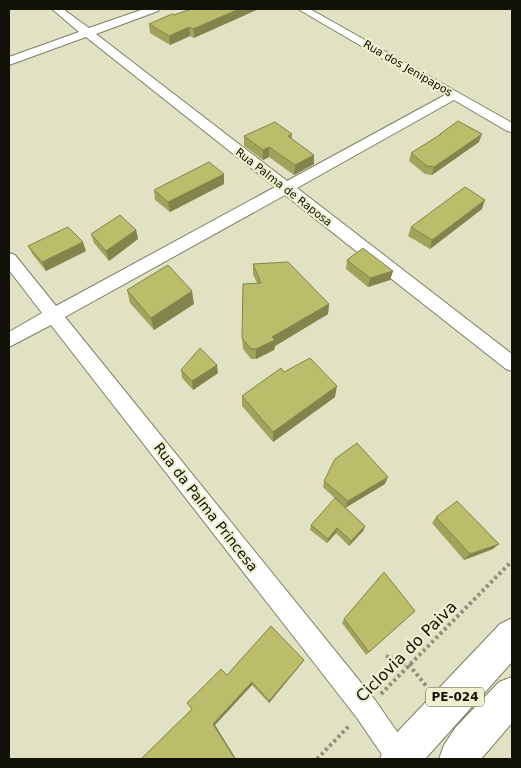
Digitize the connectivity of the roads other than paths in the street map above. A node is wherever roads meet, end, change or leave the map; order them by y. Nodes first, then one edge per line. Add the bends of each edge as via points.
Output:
1 (57, 9) edge
2 (154, 9) edge
3 (302, 9) edge
4 (88, 32) junction
5 (9, 61) edge
6 (455, 95) junction
7 (512, 128) edge
8 (286, 189) junction
9 (9, 259) edge
10 (54, 314) junction
11 (9, 340) edge
12 (512, 364) edge
13 (512, 636) edge
14 (512, 695) edge
15 (400, 759) edge
16 (458, 759) edge

1 - 4 street, Rua Palma de Raposa
2 - 4 street
3 - 6 street, Rua dos Jenipapos
4 - 5 street
4 - 8 street, Rua Palma de Raposa
6 - 7 street, Rua dos Jenipapos
6 - 8 street
8 - 10 street
8 - 12 street, Rua Palma de Raposa
9 - 10 street, Rua da Palma Princesa
10 - 11 street
10 - 15 street, Rua da Palma Princesa via 366,709
13 - 15 main road, PE-024
14 - 16 main road, PE-024

